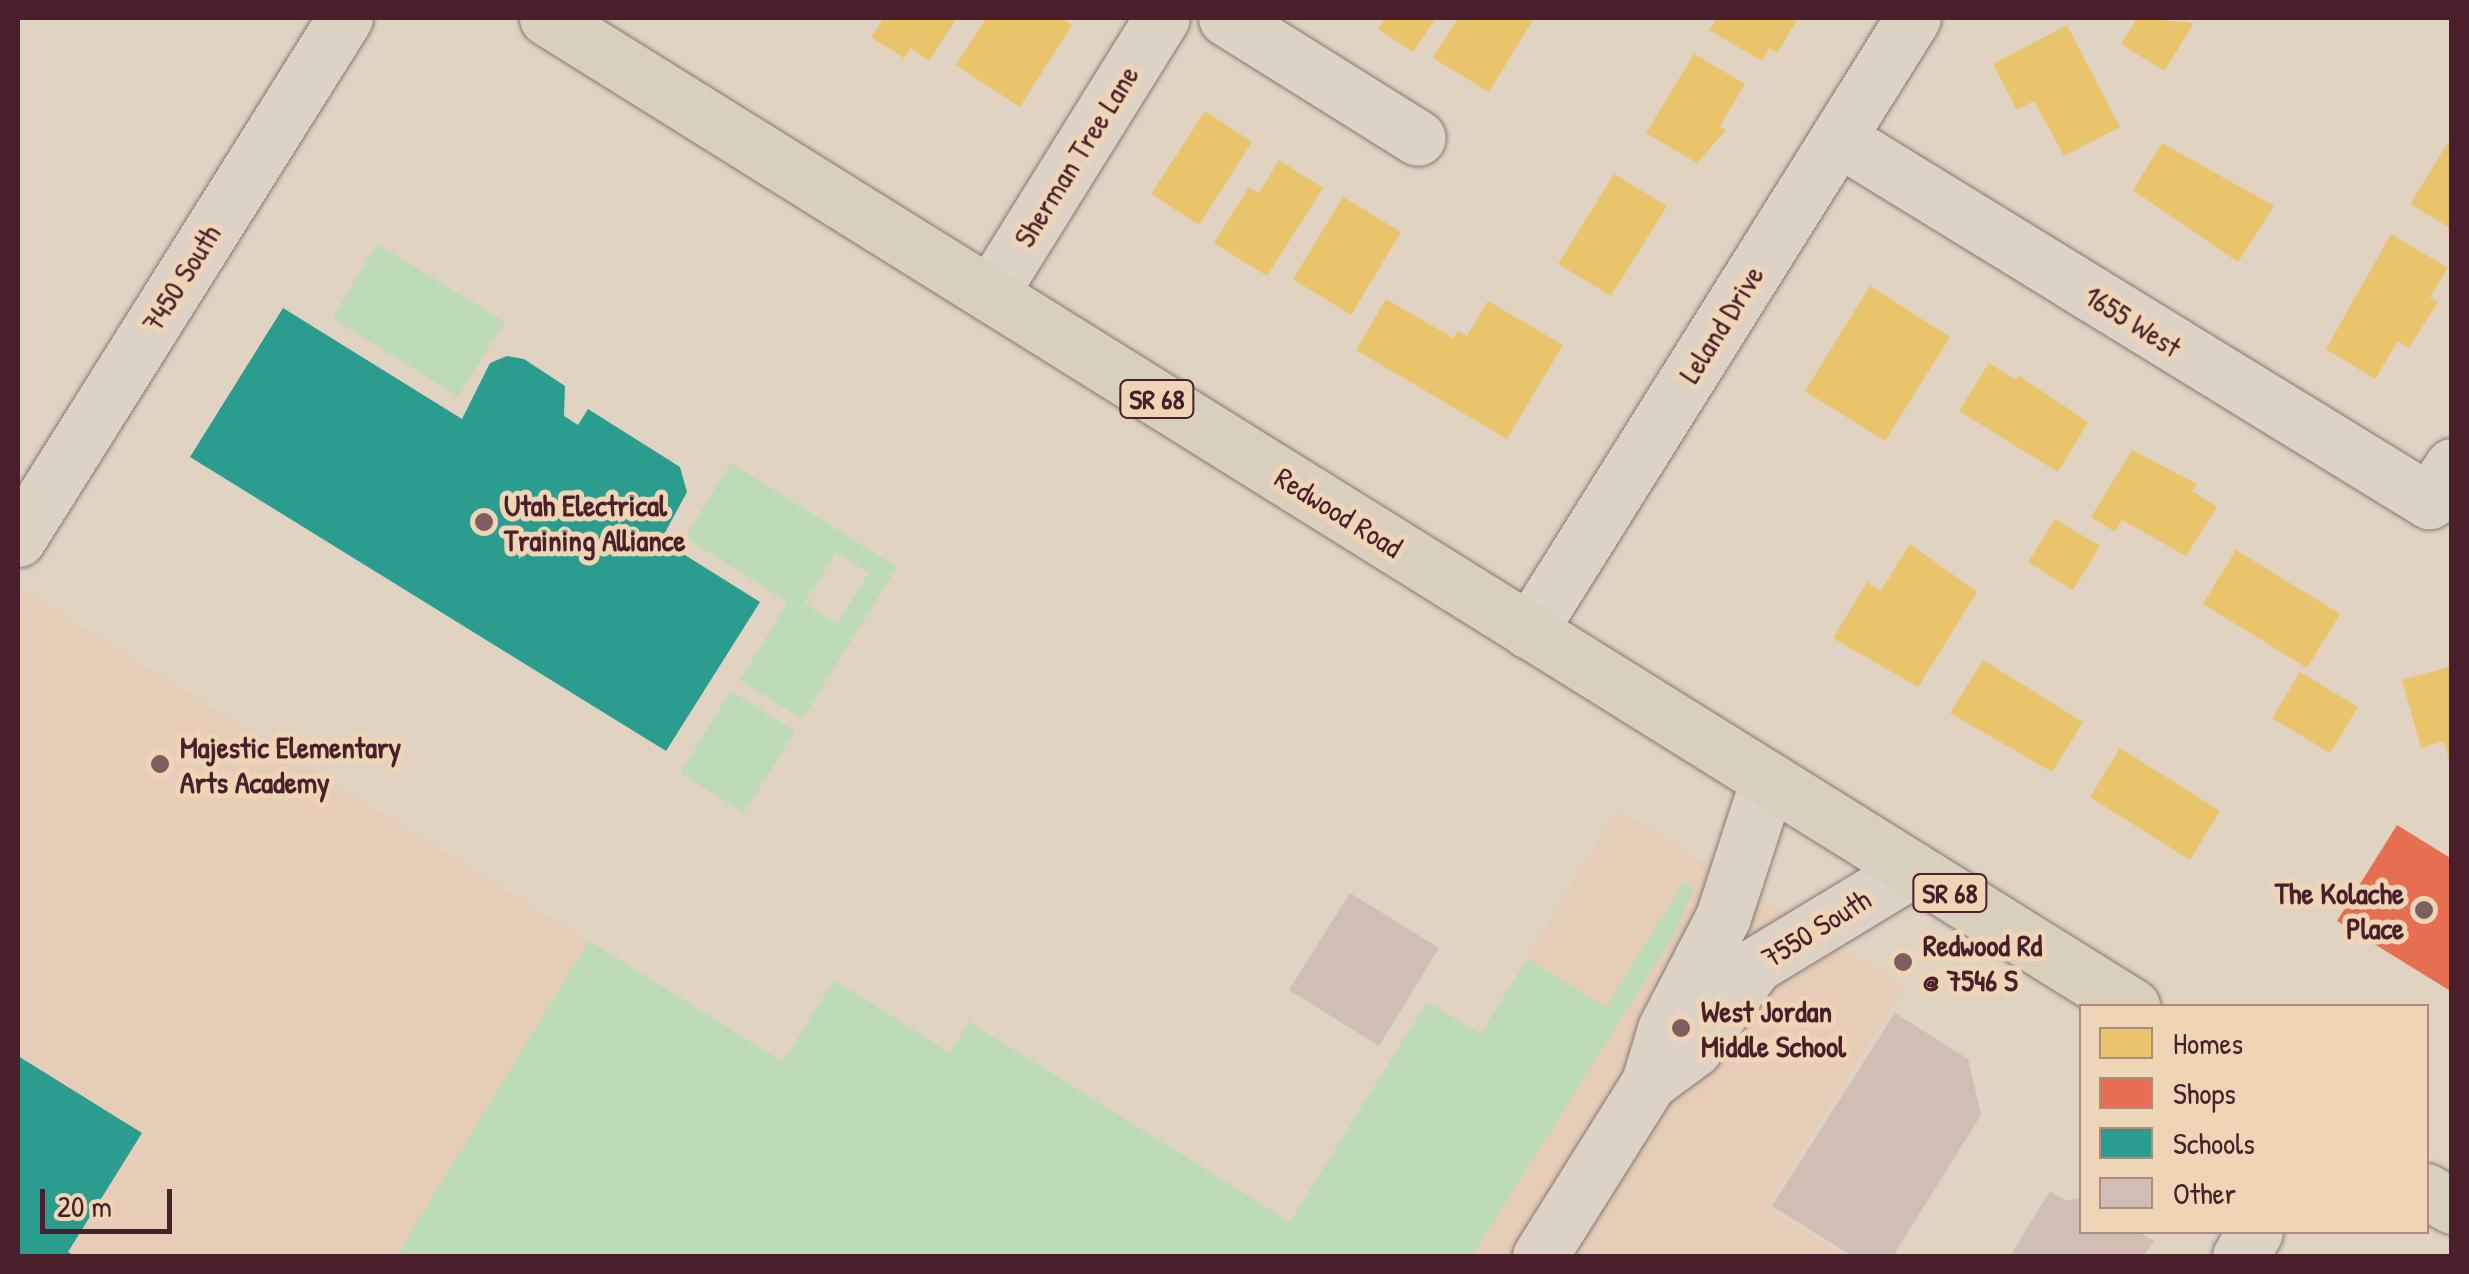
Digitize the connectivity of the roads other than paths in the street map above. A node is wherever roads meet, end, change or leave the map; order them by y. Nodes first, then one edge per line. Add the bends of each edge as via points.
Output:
1 (345, 18) edge
2 (547, 18) edge
3 (1162, 18) edge
4 (1226, 18) edge
5 (1913, 18) edge
6 (1418, 138) dead end
7 (1838, 138) junction
8 (990, 294) junction
9 (2440, 484) edge
10 (18, 538) edge
11 (1529, 630) junction
12 (1768, 780) junction
13 (1912, 870) junction
14 (2129, 1004) edge
15 (1649, 1082) junction
16 (2429, 1193) edge
17 (2452, 1206) edge
18 (2255, 1234) edge
19 (1540, 1256) edge
20 (2240, 1256) edge

1 - 10 street, 7450 South
2 - 8 main road, Redwood Road / SR 68
3 - 8 street, Sherman Tree Lane
4 - 6 street
5 - 7 street, Leland Drive
7 - 9 street, 1655 West
7 - 11 street, Leland Drive
8 - 11 main road, Redwood Road / SR 68
11 - 12 main road, Redwood Road / SR 68
12 - 13 main road, Redwood Road / SR 68
12 - 15 street, 7550 South via 1723,917 1665,1029
13 - 14 main road, Redwood Road / SR 68
13 - 15 street, 7550 South via 1755,964 1694,1049
15 - 19 street, 7550 South
16 - 17 main road
18 - 20 street

